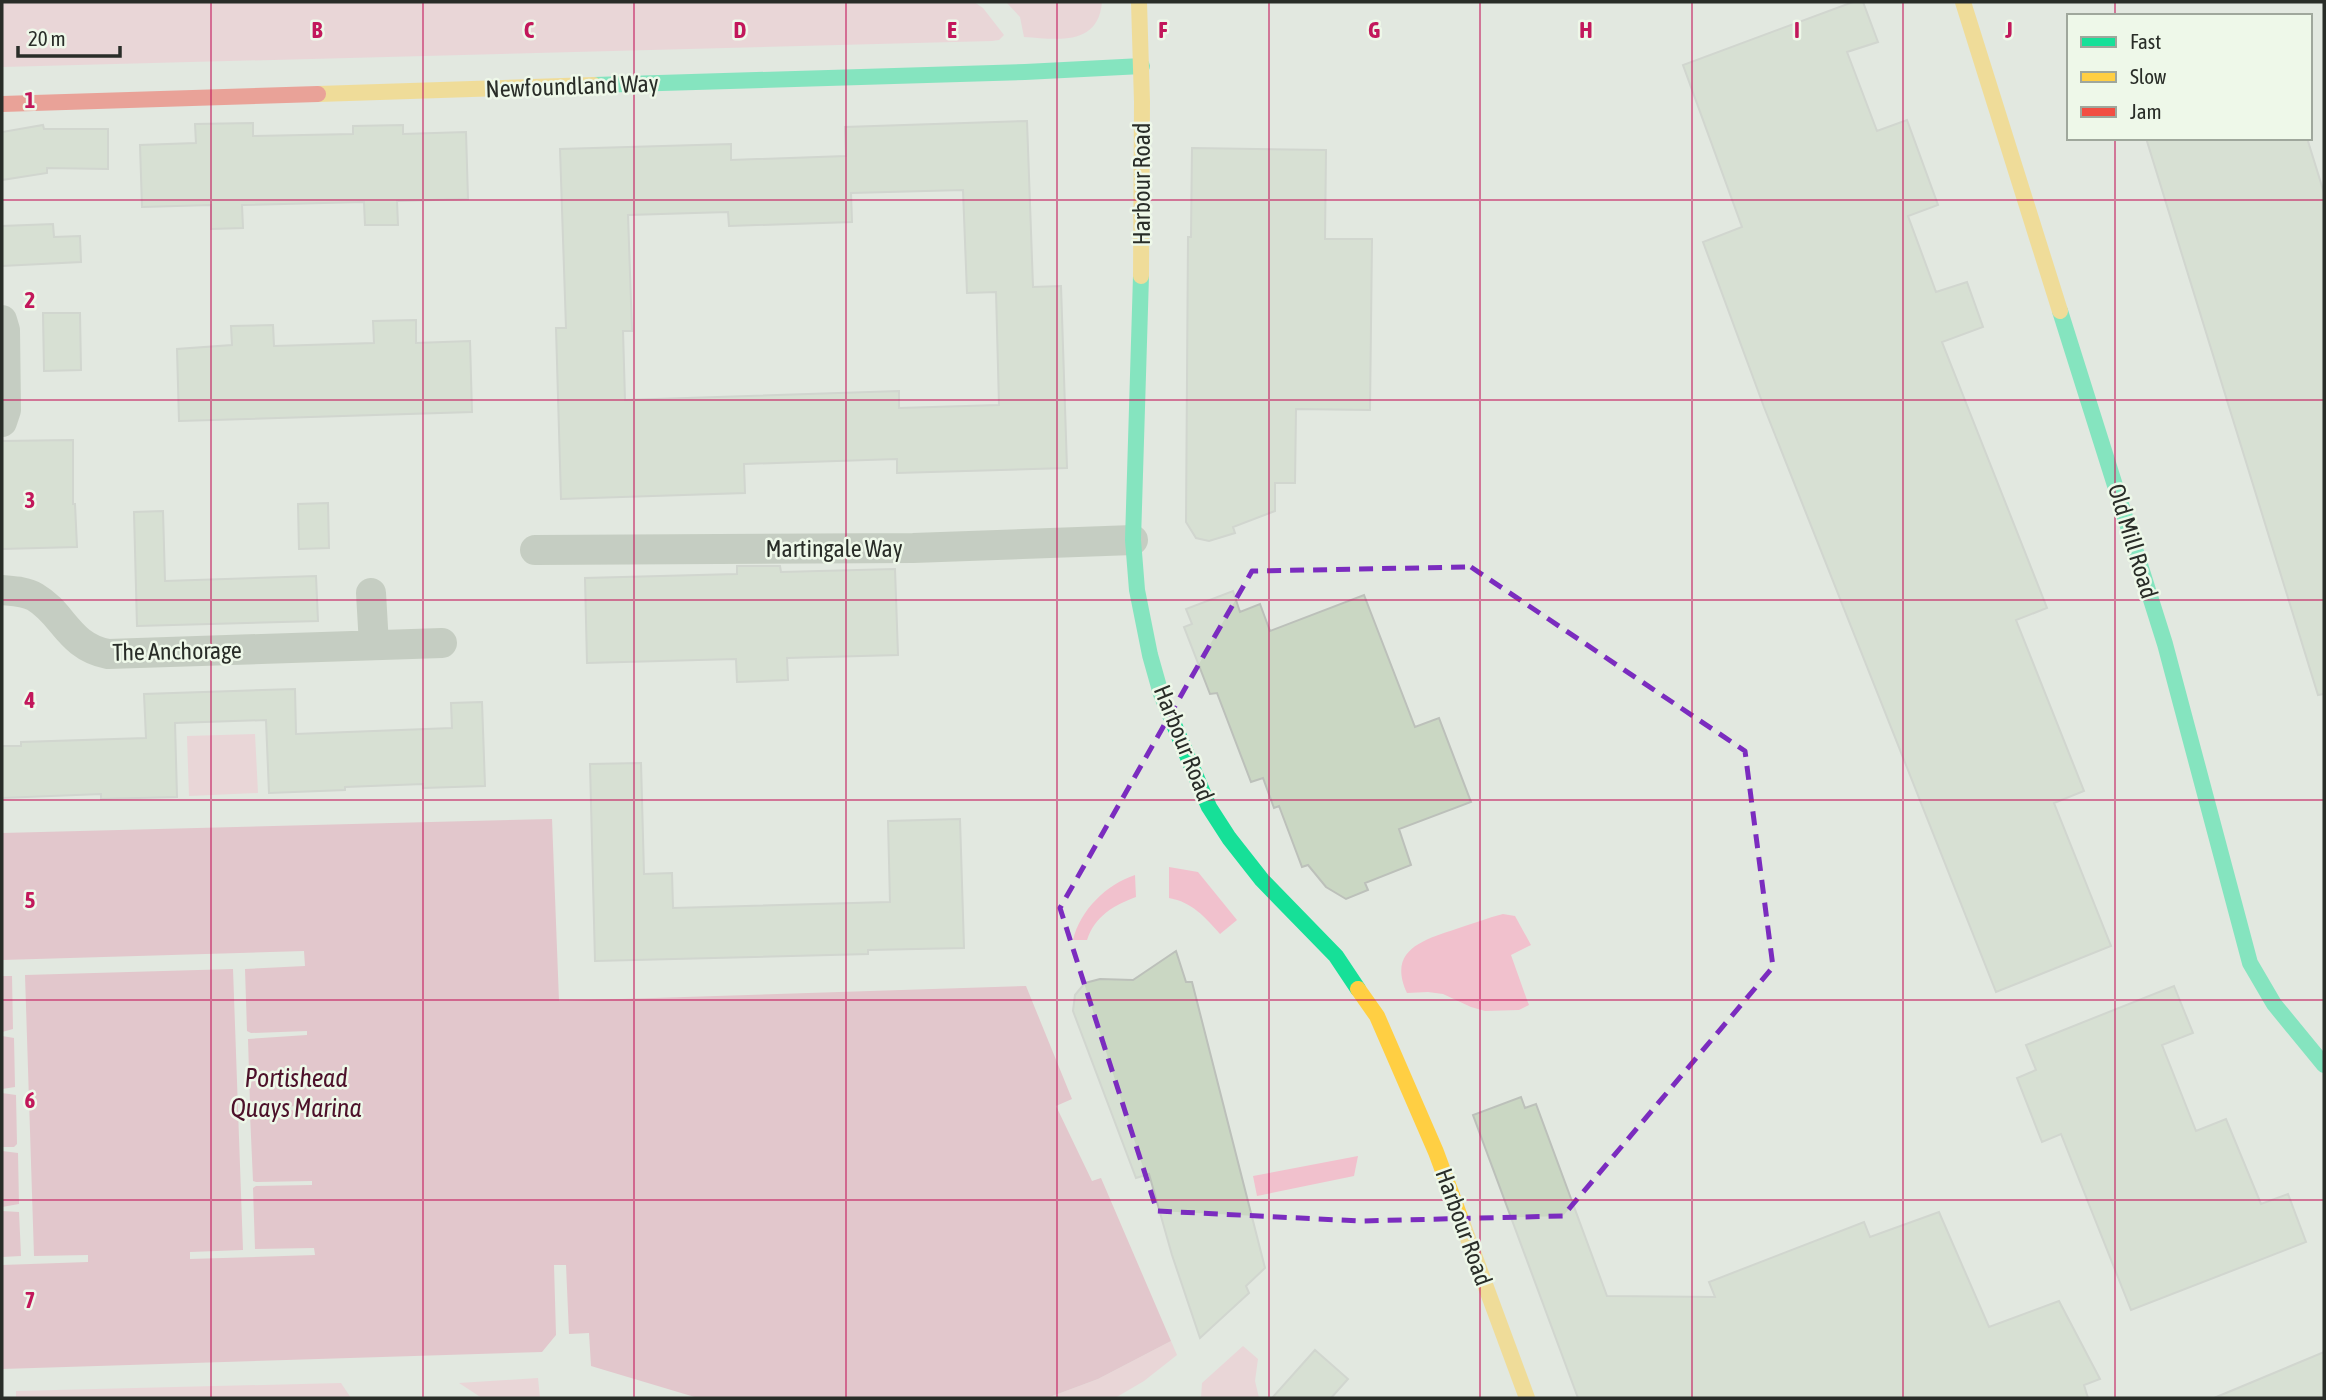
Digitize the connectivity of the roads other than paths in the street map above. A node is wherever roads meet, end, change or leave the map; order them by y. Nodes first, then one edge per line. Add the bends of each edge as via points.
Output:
1 (1139, 2) edge
2 (1964, 2) edge
3 (1142, 66) junction
4 (2, 104) edge
5 (2, 320) edge
6 (2, 422) edge
7 (1133, 540) junction
8 (535, 550) dead end
9 (2, 590) edge
10 (371, 593) dead end
11 (442, 643) dead end
12 (374, 645) junction
13 (2324, 1065) edge
14 (1527, 1398) edge

1 - 3 street, Harbour Road
2 - 13 street, Old Mill Road via 2165,644 2250,963 2277,1011
3 - 4 street, Newfoundland Way
3 - 7 street, Harbour Road via 1140,357
5 - 6 street via 6,410
7 - 8 street, Martingale Way via 913,548
7 - 14 street, Harbour Road via 1137,590 1161,694 1209,807 1242,857 1336,956 1377,1016 1436,1152
9 - 12 street, The Anchorage via 34,597 75,638 108,654
10 - 12 street
11 - 12 street, The Anchorage

